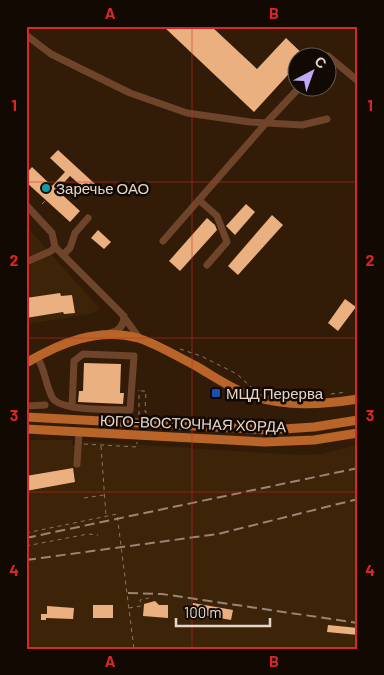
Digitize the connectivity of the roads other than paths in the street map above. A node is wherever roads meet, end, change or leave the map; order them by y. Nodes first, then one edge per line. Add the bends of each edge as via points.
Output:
1 (26, 35) edge
2 (336, 63) edge
3 (358, 81) edge
4 (290, 98) edge
5 (327, 119) dead end
6 (266, 123) junction
7 (199, 200) junction
8 (26, 205) edge
9 (88, 218) dead end
10 (163, 241) dead end
11 (55, 247) junction
12 (63, 255) junction
13 (26, 262) edge
14 (208, 265) dead end
15 (124, 316) junction
16 (106, 335) junction
17 (140, 338) junction
18 (37, 357) junction
19 (26, 363) edge
20 (355, 395) edge
21 (45, 405) dead end
22 (26, 406) edge
23 (72, 407) junction
24 (26, 417) edge
25 (358, 420) edge
26 (26, 430) edge
27 (79, 432) junction
28 (358, 433) edge
29 (77, 464) dead end

1 - 6 street via 52,54 130,93 187,114
2 - 3 street
4 - 6 street
5 - 6 street via 302,125
6 - 7 street
7 - 10 street
7 - 14 street via 217,216 228,242
8 - 11 street via 52,233
9 - 12 street
11 - 12 street
11 - 13 street
12 - 15 street
15 - 16 street via 120,328
15 - 17 street
16 - 17 main road
16 - 18 main road via 70,341
17 - 20 main road via 223,383 278,403 310,405
18 - 19 main road
18 - 23 street via 43,365 53,400
21 - 22 street
23 - 23 street via 74,362 83,354 134,356 130,410
24 - 25 main road, ЮГО-ВОСТОЧНАЯ ХОРДА via 268,430
26 - 27 main road, ЮГО-ВОСТОЧНАЯ ХОРДА
27 - 28 main road, ЮГО-ВОСТОЧНАЯ ХОРДА via 265,442 314,440
27 - 29 street

